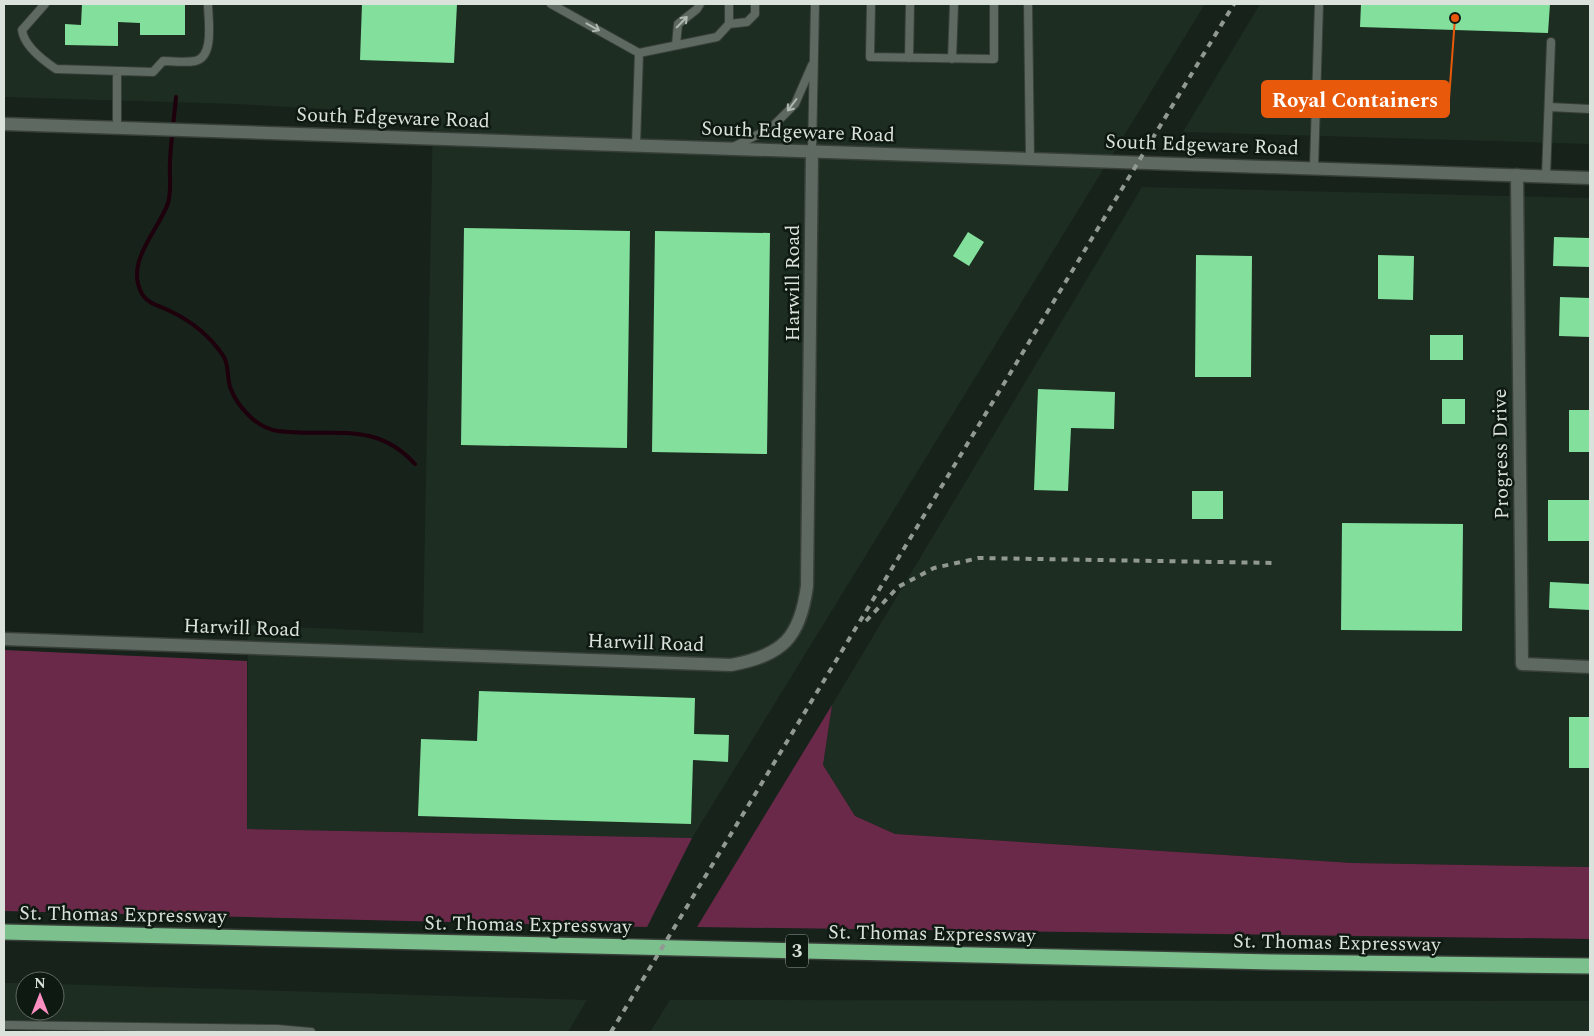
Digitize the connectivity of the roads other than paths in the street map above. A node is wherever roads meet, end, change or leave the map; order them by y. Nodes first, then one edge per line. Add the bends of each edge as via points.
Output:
1 (45, 4) edge
2 (208, 4) edge
3 (551, 4) edge
4 (700, 4) edge
5 (730, 4) edge
6 (755, 4) edge
7 (814, 4) edge
8 (871, 4) edge
9 (910, 4) edge
10 (954, 4) edge
11 (994, 4) edge
12 (1028, 4) edge
13 (1319, 4) edge
14 (729, 24) junction
15 (1551, 42) dead end
16 (676, 45) junction
17 (639, 53) junction
18 (909, 58) junction
19 (952, 59) junction
20 (814, 61) junction
21 (117, 71) junction
22 (1549, 107) junction
23 (1590, 109) edge
24 (4, 124) edge
25 (117, 128) junction
26 (636, 145) junction
27 (730, 148) junction
28 (812, 151) junction
29 (1030, 158) junction
30 (1314, 167) junction
31 (1518, 175) junction
32 (1546, 176) junction
33 (1590, 178) edge
34 (4, 639) edge
35 (1590, 667) edge
36 (4, 932) edge
37 (1590, 966) edge
38 (4, 1025) edge
39 (311, 1032) edge

1 - 21 lane via 22,30 23,38 48,64 56,69
2 - 21 lane via 208,49 203,57 196,61 163,61 153,72
3 -> 17 lane
16 -> 4 lane via 678,24
5 - 14 lane
6 - 14 lane via 755,14 747,22
7 - 20 lane
8 - 18 lane via 870,57
9 - 18 lane
10 - 19 lane
11 - 19 lane via 994,59
12 - 29 lane
13 - 30 lane
14 - 16 lane via 717,37
15 - 22 lane
16 - 17 lane
17 - 26 lane
18 - 19 lane
20 -> 27 lane via 795,104 771,128
20 - 28 lane
21 - 25 lane
22 - 23 lane
22 - 32 lane
24 - 25 street, South Edgeware Road
25 - 26 street, South Edgeware Road
26 - 27 street, South Edgeware Road
27 - 28 street, South Edgeware Road
28 - 29 street, South Edgeware Road
28 - 34 street, Harwill Road via 807,586 804,610 797,628 788,641 773,652 731,665
29 - 30 street, South Edgeware Road
30 - 31 street, South Edgeware Road
31 - 32 street, South Edgeware Road
31 - 35 street, Progress Drive via 1522,664
32 - 33 street, South Edgeware Road
36 - 37 highway, St. Thomas Expressway / 3 via 1274,962
38 - 39 lane

